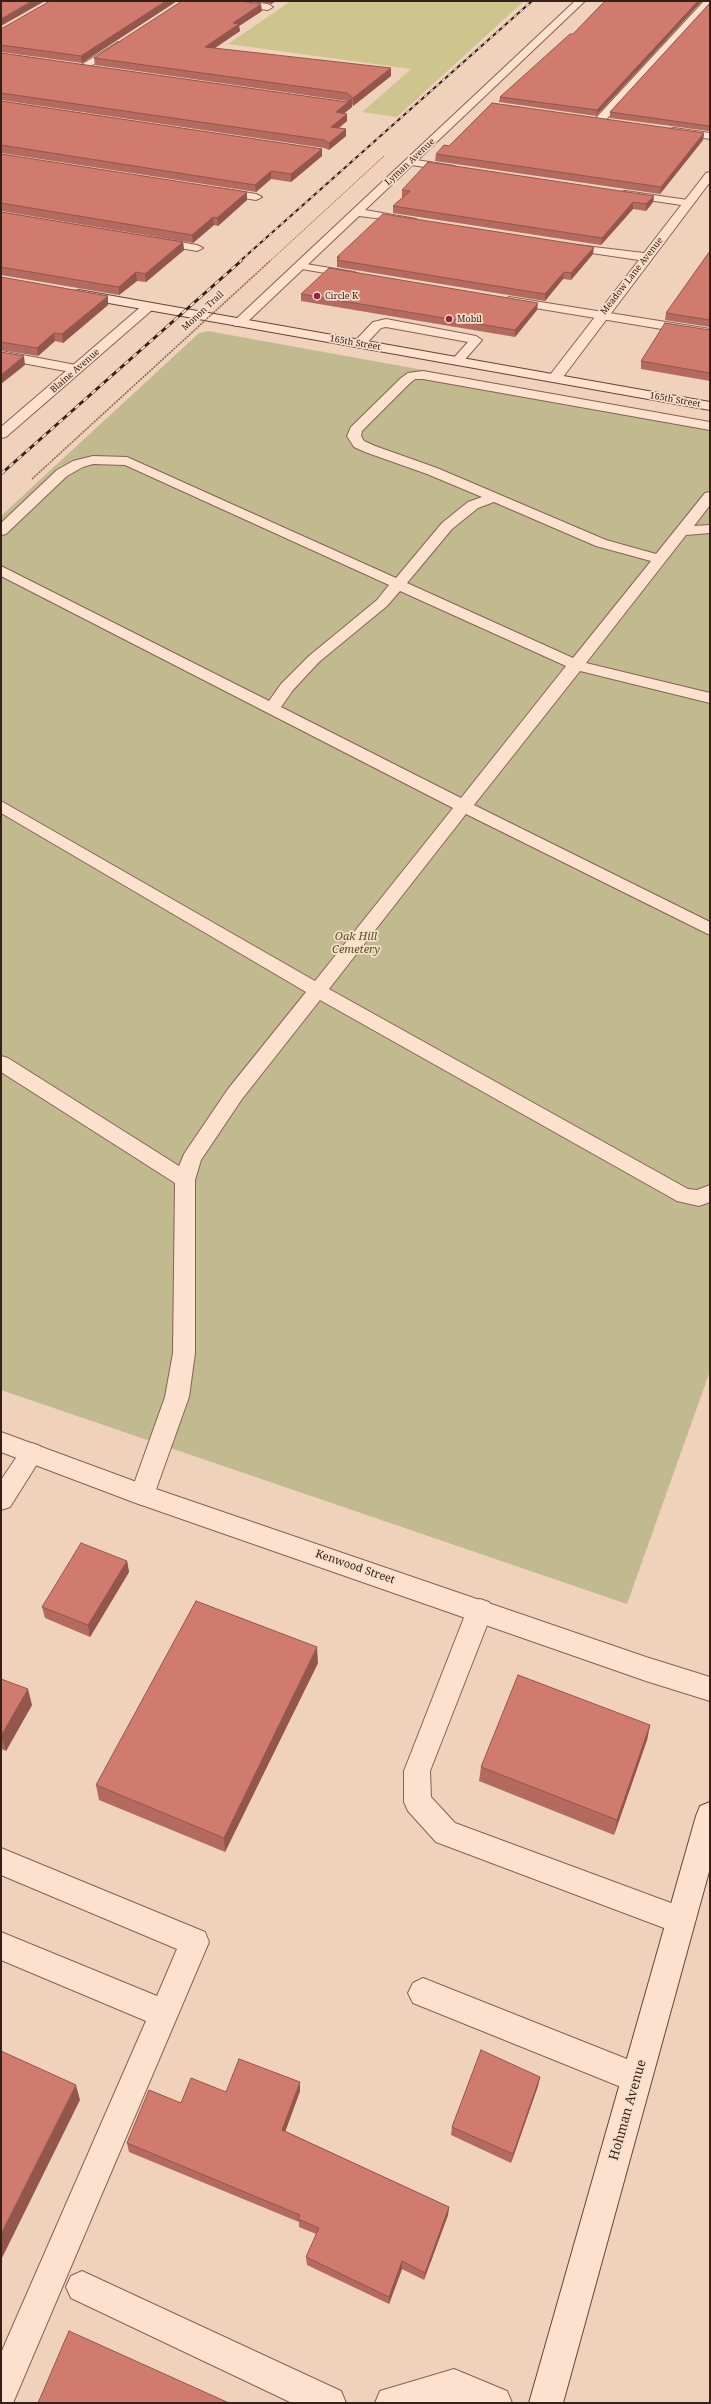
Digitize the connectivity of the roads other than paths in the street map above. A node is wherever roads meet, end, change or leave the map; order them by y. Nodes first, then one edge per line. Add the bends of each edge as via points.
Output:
1 (221, 1) edge
2 (580, 1) edge
3 (709, 1) edge
4 (268, 7) dead end
5 (128, 38) edge
6 (80, 67) joint
7 (99, 70) edge
8 (472, 103) junction
9 (488, 105) edge
10 (595, 120) joint
11 (614, 123) edge
12 (666, 130) edge
13 (710, 136) edge
14 (410, 162) junction
15 (464, 170) edge
16 (710, 175) edge
17 (209, 190) edge
18 (611, 192) edge
19 (256, 197) edge
20 (688, 203) junction
21 (357, 212) junction
22 (427, 223) edge
23 (142, 238) edge
24 (552, 243) edge
25 (197, 248) dead end
26 (646, 258) junction
27 (300, 266) junction
28 (369, 277) edge
29 (63, 292) edge
30 (500, 299) edge
31 (148, 307) junction
32 (601, 316) junction
33 (239, 323) junction
34 (710, 333) edge
35 (358, 344) junction
36 (1, 356) edge
37 (457, 361) junction
38 (76, 370) junction
39 (555, 378) junction
40 (710, 406) edge
41 (710, 426) edge
42 (1, 434) edge
43 (710, 496) edge
44 (494, 498) junction
45 (710, 529) edge
46 (1, 531) edge
47 (682, 531) junction
48 (660, 559) junction
49 (1, 570) edge
50 (399, 584) junction
51 (576, 665) junction
52 (710, 698) edge
53 (272, 708) junction
54 (1, 806) edge
55 (463, 806) junction
56 (710, 928) edge
57 (317, 990) junction
58 (1, 1063) edge
59 (184, 1180) junction
60 (710, 1193) edge
61 (1, 1442) edge
62 (32, 1453) junction
63 (142, 1494) junction
64 (1, 1500) edge
65 (480, 1610) junction
66 (710, 1689) edge
67 (710, 1816) edge
68 (1, 1861) edge
69 (680, 1920) junction
70 (1, 1946) edge
71 (423, 1993) dead end
72 (164, 2014) junction
73 (636, 2078) junction
74 (82, 2287) dead end
75 (1, 2392) edge
76 (329, 2403) edge
77 (392, 2403) edge
78 (495, 2403) edge
79 (546, 2403) edge

1 - 4 street
2 - 8 street, Lyman Avenue
3 - 10 lane
5 - 6 lane
6 - 7 street
8 - 9 street
8 - 14 street, Lyman Avenue
10 - 11 street
12 - 13 street
14 - 15 lane
14 - 21 street, Lyman Avenue
16 - 20 street, Meadow Lane Avenue
17 - 19 street
18 - 20 lane
20 - 26 street, Meadow Lane Avenue
21 - 22 street
21 - 27 street, Lyman Avenue
23 - 25 lane
24 - 26 street
26 - 32 street, Meadow Lane Avenue
27 - 28 lane
27 - 33 street, Lyman Avenue
29 - 31 street, 165th Street
30 - 32 lane
31 - 33 street, 165th Street
31 - 38 street, Blaine Avenue
32 - 34 lane
32 - 39 street, Meadow Lane Avenue
33 - 35 street, 165th Street
35 - 37 street, 165th Street
35 - 37 lane via 377,325 386,323 476,340
36 - 38 lane
37 - 39 street, 165th Street
38 - 42 street, Blaine Avenue
39 - 40 street, 165th Street
41 - 44 lane via 423,375 405,380 356,430 354,436 359,444 432,471
43 - 47 lane
44 - 48 lane via 601,543
44 - 50 lane via 473,505 461,513
45 - 47 lane
46 - 50 lane via 62,473 78,464 93,460 127,461
47 - 48 lane
48 - 51 lane
49 - 53 lane
50 - 51 lane
50 - 53 lane via 382,603 314,658 286,687
51 - 52 lane
51 - 55 lane
53 - 55 lane
54 - 57 lane
55 - 56 lane
55 - 57 lane
57 - 59 lane via 231,1100 191,1158
57 - 60 lane via 684,1196 699,1198
58 - 59 lane
59 - 63 lane via 184,1352 177,1397
61 - 62 street, Kenwood Street
62 - 63 street, Kenwood Street
62 - 64 lane
63 - 65 street, Kenwood Street
65 - 66 street, Kenwood Street
65 - 69 lane via 417,1771 418,1802 446,1833
67 - 69 street, Hohman Avenue
68 - 72 lane via 195,1942
69 - 73 street, Hohman Avenue
70 - 72 lane
71 - 73 lane
72 - 75 lane
73 - 79 street, Hohman Avenue
74 - 76 lane
77 - 78 lane via 454,2386

